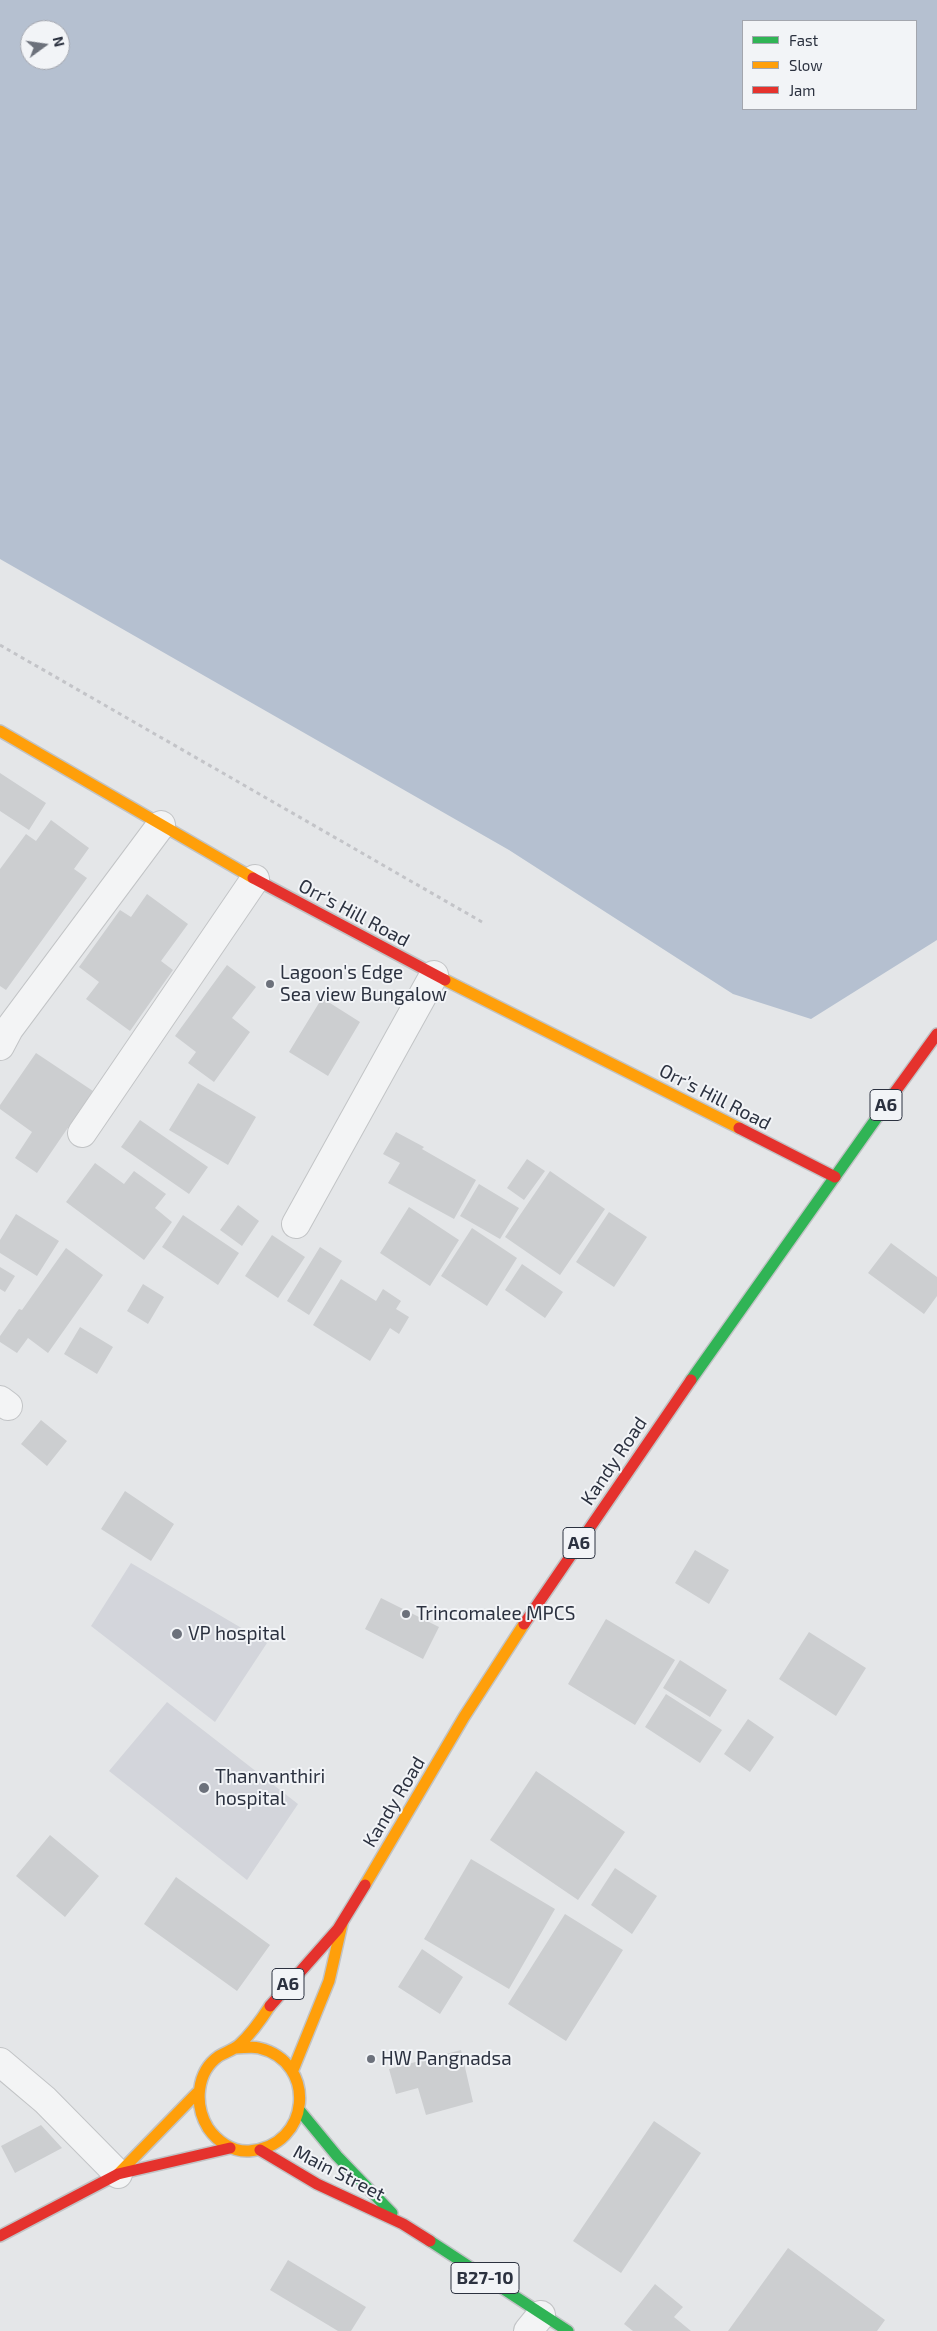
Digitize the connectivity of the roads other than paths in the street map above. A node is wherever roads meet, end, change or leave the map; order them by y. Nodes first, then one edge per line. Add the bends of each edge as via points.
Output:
1 (0, 731) edge
2 (161, 825) junction
3 (255, 879) junction
4 (434, 975) junction
5 (937, 1034) edge
6 (0, 1046) edge
7 (82, 1133) dead end
8 (835, 1177) junction
9 (296, 1224) dead end
10 (342, 1923) junction
11 (236, 2048) junction
12 (0, 2062) edge
13 (293, 2070) junction
14 (197, 2093) junction
15 (300, 2111) junction
16 (230, 2148) junction
17 (260, 2150) junction
18 (118, 2174) junction
19 (403, 2224) junction
20 (0, 2236) edge
21 (535, 2323) edge
22 (568, 2331) edge

1 - 2 main road, Orr’s Hill Road
2 - 3 main road, Orr’s Hill Road
2 - 6 street via 9,1029
3 - 4 main road, Orr’s Hill Road
3 - 7 street
4 - 8 main road, Orr’s Hill Road
4 - 9 street
5 - 8 main road, Kandy Road / A6
8 - 10 main road, Kandy Road / A6 via 712,1348 476,1697
10 - 11 main road, Kandy Road / A6 via 302,1966
10 - 13 main road, Kandy Road / A6 via 329,1981
11 - 13 main road via 258,2047 277,2055
11 - 14 main road via 218,2057 204,2073
12 - 18 street via 45,2100
13 - 15 main road via 301,2090
14 - 16 main road via 198,2110 204,2126 215,2139
14 - 18 main road
15 - 17 main road via 292,2129 278,2143
15 - 19 main road, Main Street / B27-10 via 337,2156
16 - 17 main road
16 - 18 main road
17 - 19 main road, Main Street / B27-10 via 317,2184
18 - 20 main road
19 - 21 main road, Main Street / B27-10
21 - 22 main road, Main Street / B27-10

